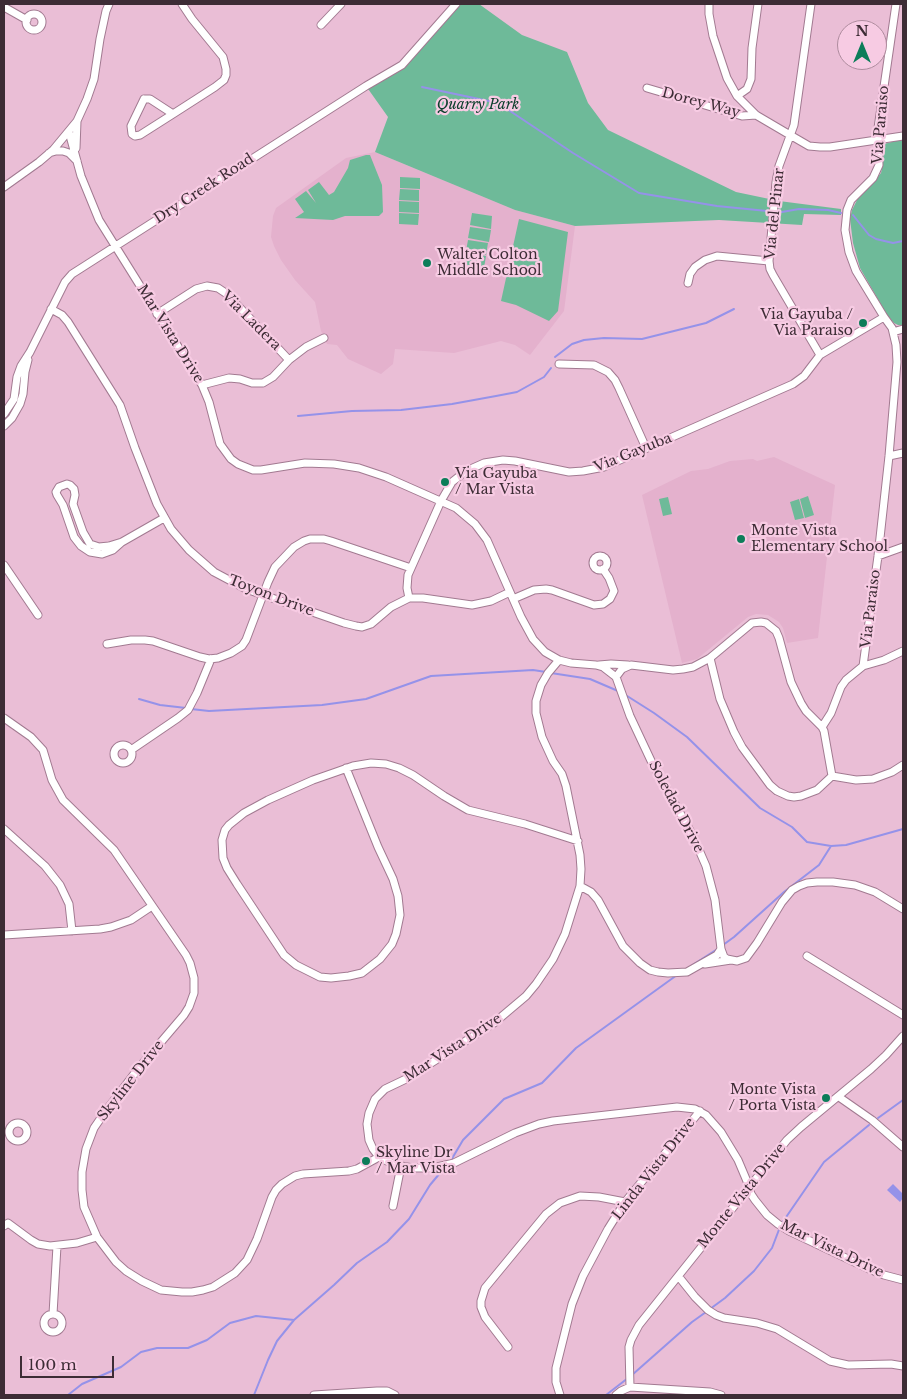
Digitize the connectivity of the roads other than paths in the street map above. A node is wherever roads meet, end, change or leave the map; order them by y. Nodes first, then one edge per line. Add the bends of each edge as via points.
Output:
1 (109, 4) edge
2 (182, 4) edge
3 (341, 4) edge
4 (456, 4) edge
5 (709, 4) edge
6 (758, 4) edge
7 (811, 4) edge
8 (896, 4) edge
9 (4, 7) edge
10 (27, 20) dead end
11 (321, 25) dead end
12 (647, 88) dead end
13 (737, 96) junction
14 (173, 114) junction
15 (756, 115) junction
16 (77, 121) junction
17 (69, 132) junction
18 (790, 136) junction
19 (903, 136) edge
20 (877, 140) junction
21 (49, 153) junction
22 (77, 161) junction
23 (4, 187) edge
24 (114, 246) junction
25 (769, 261) junction
26 (688, 283) dead end
27 (51, 309) junction
28 (158, 314) junction
29 (884, 317) junction
30 (903, 329) edge
31 (893, 332) junction
32 (324, 338) dead end
33 (30, 352) junction
34 (820, 355) junction
35 (289, 360) junction
36 (559, 364) dead end
37 (202, 385) junction
38 (4, 414) edge
39 (4, 426) edge
40 (646, 448) junction
41 (903, 453) edge
42 (889, 456) junction
43 (440, 500) junction
44 (164, 518) junction
45 (122, 542) junction
46 (903, 547) edge
47 (878, 556) junction
48 (4, 564) edge
49 (410, 568) junction
50 (604, 569) dead end
51 (263, 595) junction
52 (512, 596) junction
53 (409, 598) junction
54 (38, 615) dead end
55 (107, 644) dead end
56 (903, 651) edge
57 (710, 658) junction
58 (211, 659) junction
59 (559, 660) junction
60 (596, 665) junction
61 (631, 666) junction
62 (863, 666) junction
63 (616, 676) junction
64 (4, 718) edge
65 (822, 727) junction
66 (131, 750) dead end
67 (903, 766) edge
68 (346, 768) junction
69 (832, 776) junction
70 (4, 829) edge
71 (578, 841) junction
72 (580, 886) junction
73 (152, 906) junction
74 (903, 909) edge
75 (72, 931) junction
76 (4, 935) edge
77 (720, 949) junction
78 (806, 956) dead end
79 (730, 960) junction
80 (702, 964) junction
81 (903, 1015) edge
82 (903, 1036) edge
83 (838, 1097) junction
84 (700, 1111) junction
85 (903, 1147) edge
86 (379, 1157) junction
87 (401, 1166) junction
88 (749, 1186) junction
89 (626, 1202) junction
90 (393, 1206) dead end
91 (6, 1225) edge
92 (97, 1237) junction
93 (57, 1246) junction
94 (679, 1277) junction
95 (903, 1280) edge
96 (53, 1314) dead end
97 (508, 1348) dead end
98 (903, 1366) edge
99 (630, 1386) junction
100 (314, 1395) edge
101 (395, 1395) edge
102 (560, 1395) edge
103 (616, 1395) edge
104 (721, 1395) edge

1 - 16 street via 94,79
2 - 14 street via 223,57 226,75 215,87
3 - 11 street
4 - 24 street, Dry Creek Road via 402,65
5 - 13 street via 718,54
6 - 13 street via 751,78 747,89
7 - 18 street, Via del Pinar
8 - 20 street, Via Paraiso
9 - 10 street
12 - 15 street, Dorey Way via 742,116
13 - 15 street
14 - 14 street via 140,135 132,134 130,126 144,99 150,99
15 - 18 street
16 - 17 street
16 - 22 street
17 - 21 street
17 - 22 street, Mar Vista Drive
18 - 20 street via 809,146 820,147
18 - 25 street, Via del Pinar via 776,182
19 - 20 street
20 - 29 street, Via Paraiso via 878,167 851,200 845,230 856,271
21 - 22 street via 63,151
21 - 23 street
22 - 24 street, Mar Vista Drive via 93,207
24 - 27 street, Dry Creek Road via 72,274
24 - 28 street, Mar Vista Drive
25 - 26 street via 717,256 695,267
25 - 34 street, Via del Pinar via 773,275
27 - 33 street, Dry Creek Road
27 - 44 street, Toyon Drive via 68,322 120,404
28 - 35 street, Via Ladera via 196,290 207,286 218,288
28 - 37 street, Mar Vista Drive
29 - 31 street, Via Paraiso
29 - 34 street, Via Gayuba
30 - 31 street
31 - 42 street, Via Paraiso via 897,362
32 - 35 street
33 - 38 street, Dry Creek Road via 19,371 14,399
33 - 39 street via 20,404
34 - 40 street, Via Gayuba via 804,376 793,384
35 - 37 street via 264,383 229,378
36 - 40 street via 589,364 608,372 615,380
37 - 43 street, Mar Vista Drive via 220,444 238,464 253,470 305,463 346,466 379,474
40 - 43 street, Via Gayuba via 604,467 583,471 569,472 510,460 484,463 457,477
41 - 42 street
42 - 47 street, Via Paraiso
43 - 49 street, Via Gayuba
43 - 52 street, Mar Vista Drive via 469,517 480,530
44 - 45 street
44 - 51 street, Toyon Drive via 189,550 214,572
45 - 45 street via 103,547 90,544 72,504 74,489 67,484 59,487 57,496 81,546 102,554
46 - 47 street
47 - 62 street, Via Paraiso
48 - 54 street
49 - 51 street via 332,541 310,539 298,544 280,561 271,573
49 - 53 street, Via Gayuba
50 - 52 street via 614,591 604,604 594,604 546,589
51 - 53 street, Toyon Drive via 351,626 374,621
51 - 58 street via 242,646
52 - 53 street via 472,605
52 - 59 street, Mar Vista Drive via 533,639 545,652
55 - 58 street via 145,640
56 - 62 street
57 - 61 street via 678,670
57 - 65 street via 752,623 771,626 779,638 791,682 801,703
57 - 69 street via 720,699 734,732 770,785 788,796 801,796 817,790
58 - 66 street via 188,710
59 - 60 street
59 - 71 street, Mar Vista Drive via 542,685 536,700 536,713 542,737 566,786
60 - 61 street
60 - 63 street
61 - 63 street
62 - 65 street, Via Paraiso via 841,687
63 - 77 street, Soledad Drive via 653,765 706,866
64 - 73 street, Skyline Drive via 39,744 63,800 114,850
65 - 69 street
67 - 69 street via 873,779
68 - 68 street via 244,813 229,825 222,840 224,864 284,955 296,965 325,978 362,973 380,959 392,944 400,915 393,879
68 - 71 street via 371,763 393,766 468,810 534,826
70 - 75 street via 45,866 60,885 69,904
71 - 72 street, Mar Vista Drive via 582,869
72 - 80 street via 592,892 598,900 623,946 650,970 688,972
72 - 86 street, Mar Vista Drive via 554,958 526,996 494,1023 375,1099 367,1130
73 - 75 street via 120,924
73 - 92 street, Skyline Drive via 190,962 194,992 184,1015 138,1069 91,1135 82,1172 82,1190 84,1207
74 - 79 street via 875,892 850,884 816,882 798,886 782,902 750,954 742,960
75 - 76 street
77 - 79 street
77 - 80 street via 717,955
78 - 81 street
79 - 80 street
82 - 83 street, Monte Vista Drive via 876,1065
83 - 85 street
83 - 88 street, Monte Vista Drive via 787,1140
84 - 87 street via 677,1107 552,1121 516,1133 446,1166 422,1169
84 - 88 street, Mar Vista Drive via 730,1144
84 - 89 street, Linda Vista Drive
86 - 87 street
86 - 92 street, Skyline Drive via 349,1172 303,1174 282,1184 272,1197 247,1260 229,1277 203,1290 177,1292 153,1287 116,1262
87 - 90 street
88 - 94 street, Monte Vista Drive
88 - 95 street, Mar Vista Drive via 751,1194 767,1215 789,1231 870,1269
89 - 97 street via 580,1196 560,1203 546,1214 485,1288 481,1307
89 - 102 street, Linda Vista Drive via 595,1253 572,1304 556,1368
91 - 93 street via 38,1244
92 - 93 street
93 - 96 street
94 - 98 street via 716,1315 777,1329 822,1358 848,1365
94 - 99 street, Monte Vista Drive via 639,1325 631,1340
99 - 103 street
99 - 104 street
100 - 101 street via 377,1391

